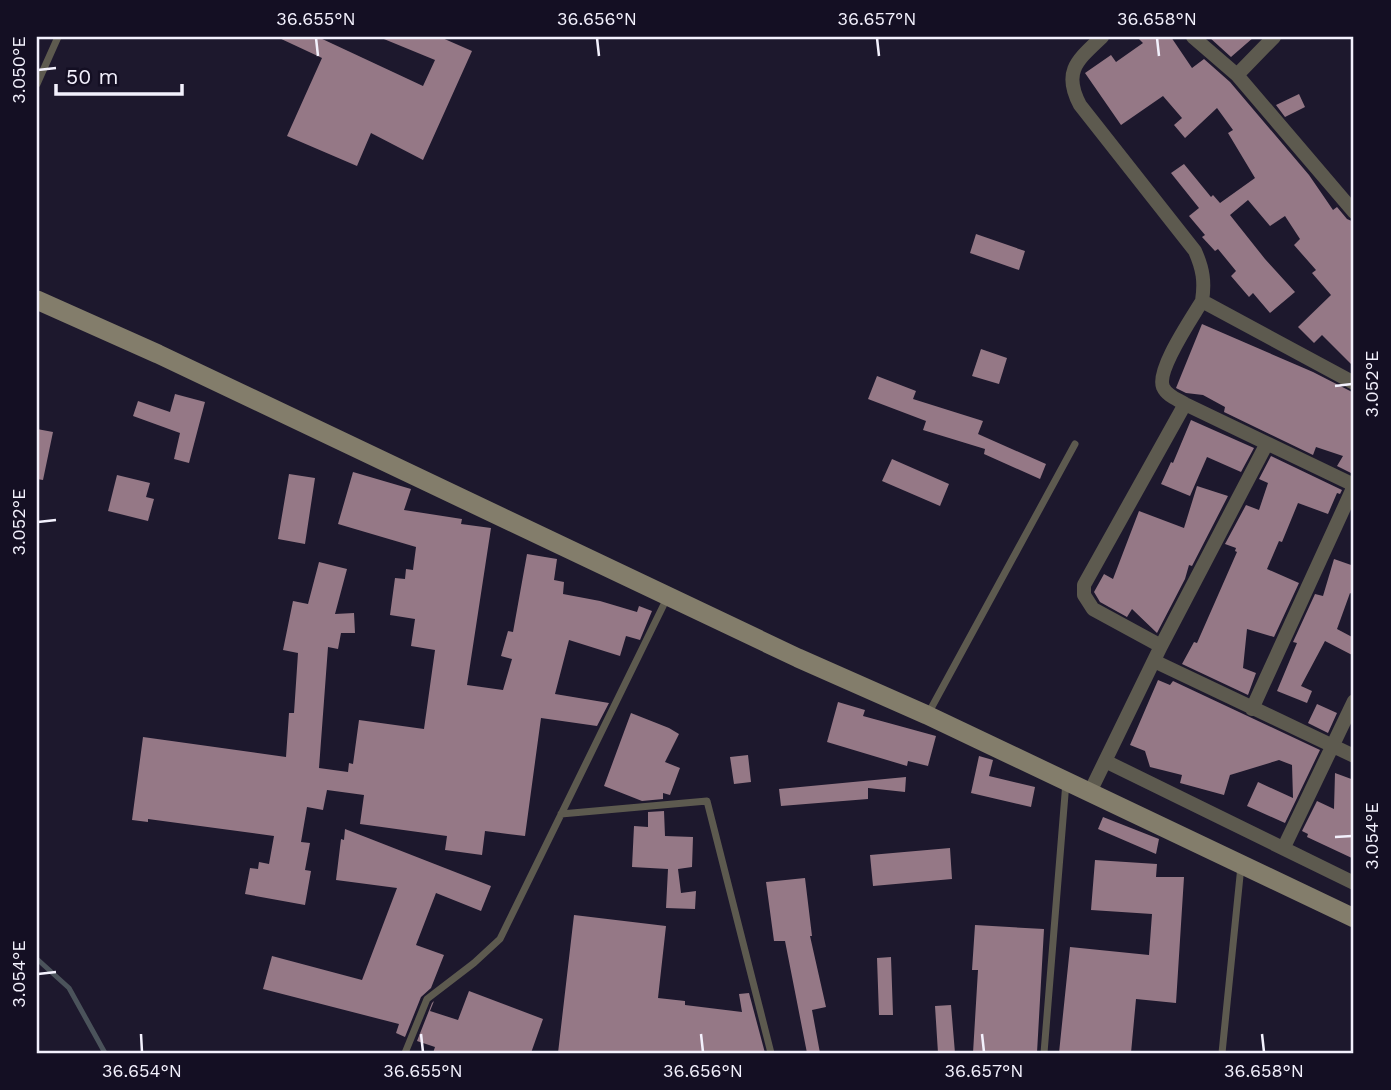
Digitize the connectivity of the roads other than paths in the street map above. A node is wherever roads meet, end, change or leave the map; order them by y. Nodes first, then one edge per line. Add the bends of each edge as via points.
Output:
1 (58, 37) edge
2 (1102, 37) edge
3 (1193, 37) edge
4 (1272, 37) edge
5 (1237, 75) junction
6 (37, 84) edge
7 (1354, 212) edge
8 (37, 300) edge
9 (1202, 301) junction
10 (1354, 383) edge
11 (1185, 404) junction
12 (1075, 444) dead end
13 (1266, 445) junction
14 (1354, 486) edge
15 (668, 596) junction
16 (1161, 646) junction
17 (1154, 660) junction
18 (1354, 701) edge
19 (1252, 709) junction
20 (927, 715) junction
21 (1332, 745) junction
22 (1354, 756) edge
23 (1105, 761) junction
24 (1066, 781) junction
25 (1090, 792) junction
26 (561, 814) junction
27 (1284, 847) junction
28 (1241, 865) junction
29 (1354, 883) edge
30 (1354, 918) edge
31 (405, 1053) edge
32 (771, 1053) edge
33 (1044, 1053) edge
34 (1222, 1053) edge

1 - 6 lane
2 - 9 street via 1077,61 1072,72 1073,92 1195,251 1205,283
3 - 5 street
4 - 5 street
5 - 7 street
8 - 15 main road
9 - 10 street
9 - 11 street via 1162,376 1164,390
11 - 13 street
11 - 16 street via 1084,585 1084,595 1093,609
12 - 20 lane
13 - 14 street
13 - 16 street
14 - 19 street
15 - 20 main road
15 - 26 lane
16 - 17 street
17 - 19 street
17 - 23 street
18 - 21 street
19 - 21 street
20 - 24 main road
21 - 22 street
21 - 27 street
23 - 25 street
23 - 27 street
24 - 25 main road
24 - 33 lane
25 - 28 main road
26 - 31 lane via 500,939 427,999
26 - 32 lane via 707,801
27 - 29 street
28 - 30 main road
28 - 34 lane

